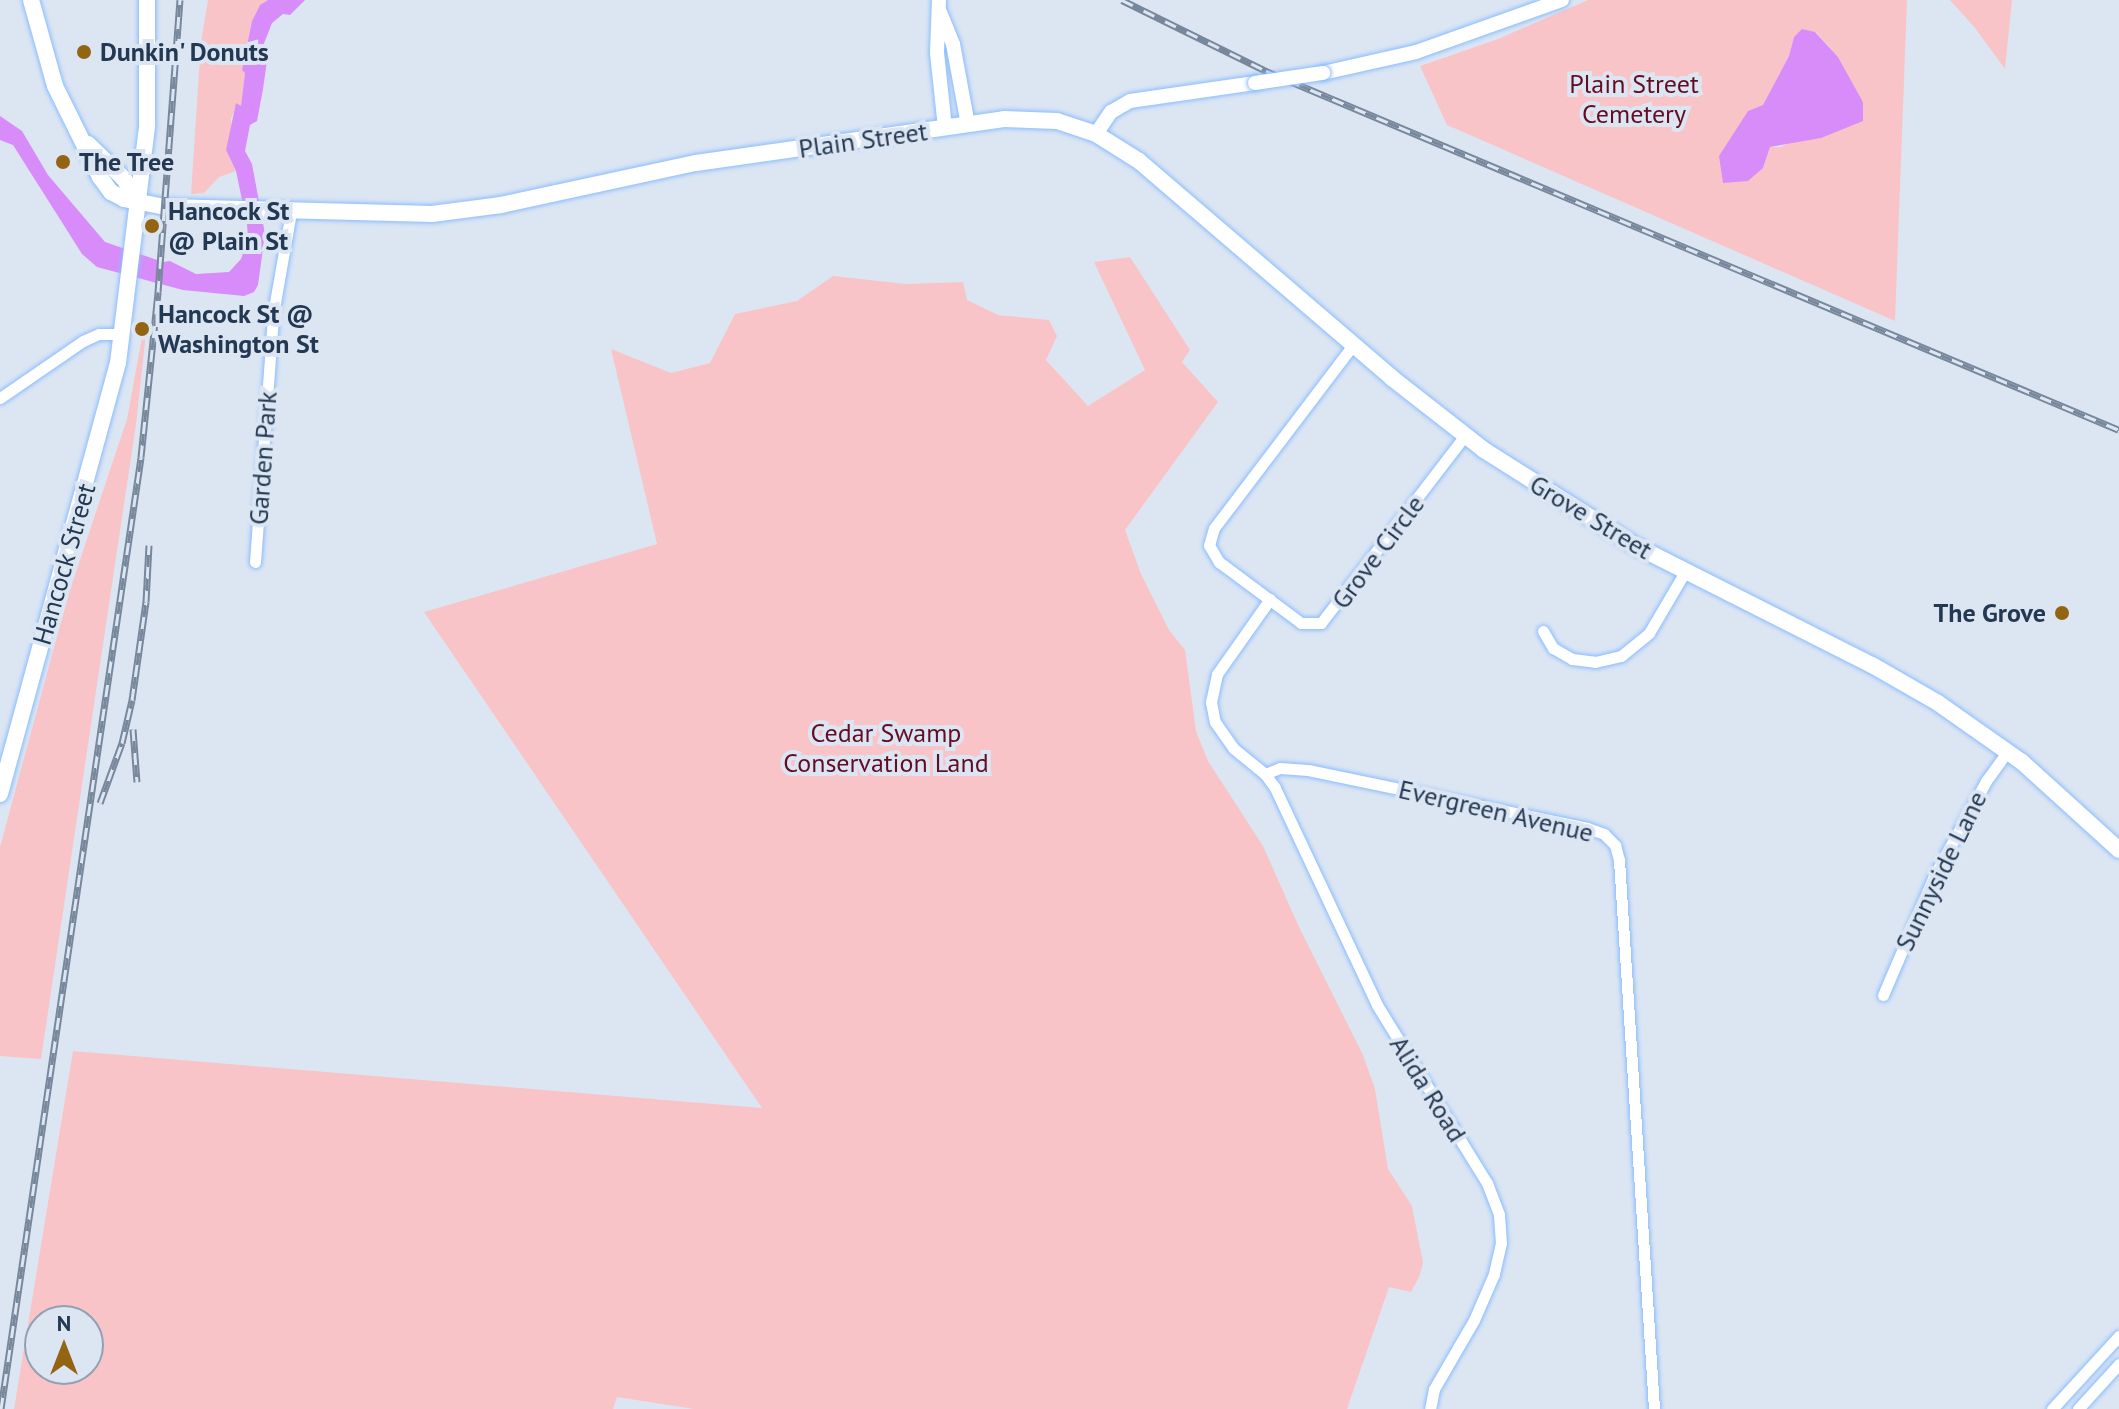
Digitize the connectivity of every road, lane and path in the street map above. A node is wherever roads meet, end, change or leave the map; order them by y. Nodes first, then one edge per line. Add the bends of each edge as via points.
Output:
1 (31, 0) edge
2 (147, 0) edge
3 (1562, 0) edge
4 (939, 6) edge
5 (968, 125) junction
6 (945, 128) junction
7 (1096, 134) junction
8 (139, 203) junction
9 (291, 212) junction
10 (122, 334) junction
11 (1353, 345) junction
12 (0, 398) edge
13 (1465, 435) junction
14 (255, 562) dead end
15 (1685, 572) junction
16 (1270, 599) junction
17 (1543, 631) dead end
18 (2007, 752) junction
19 (1265, 774) junction
20 (0, 794) edge
21 (2119, 850) edge
22 (1883, 995) dead end
23 (2119, 1336) edge
24 (2119, 1364) edge
25 (2078, 1381) junction
26 (2092, 1394) junction
27 (1430, 1409) edge
28 (1654, 1409) edge
29 (2052, 1409) edge
30 (2078, 1409) edge

1 - 8 main road via 55,86 82,139 119,173
2 - 8 main road via 148,108
3 - 7 street, bridge via 1400,57 1130,101 1111,112
4 - 5 street via 953,44
4 - 6 street via 937,53
5 - 6 main road, Plain Street
5 - 7 main road, Plain Street via 1036,118
6 - 9 main road, Plain Street via 696,163 467,211
7 - 11 main road, Grove Street via 1139,161
8 - 9 main road, Plain Street
8 - 10 main road, Hancock Street
9 - 14 street, Garden Park via 274,301
10 - 12 street via 99,334 83,341
10 - 20 main road, Hancock Street via 107,410
11 - 13 main road, Grove Street
11 - 16 street, Grove Circle via 1211,534 1215,558
13 - 15 main road, Grove Street via 1578,512
13 - 16 street, Grove Circle via 1326,620 1306,625
15 - 17 street via 1649,633 1621,656 1595,662 1572,659 1553,648
15 - 18 main road, Grove Street via 1887,673
16 - 19 street via 1217,674 1211,702 1227,741
18 - 21 main road, Grove Street
18 - 22 street, Sunnyside Lane via 1934,876
19 - 27 street, Alida Road via 1377,1005 1497,1207 1498,1263 1482,1305 1434,1389
19 - 28 street, Evergreen Avenue via 1297,768 1587,828 1615,845
23 - 25 street
24 - 26 street
25 - 26 street
25 - 29 street
26 - 30 street

